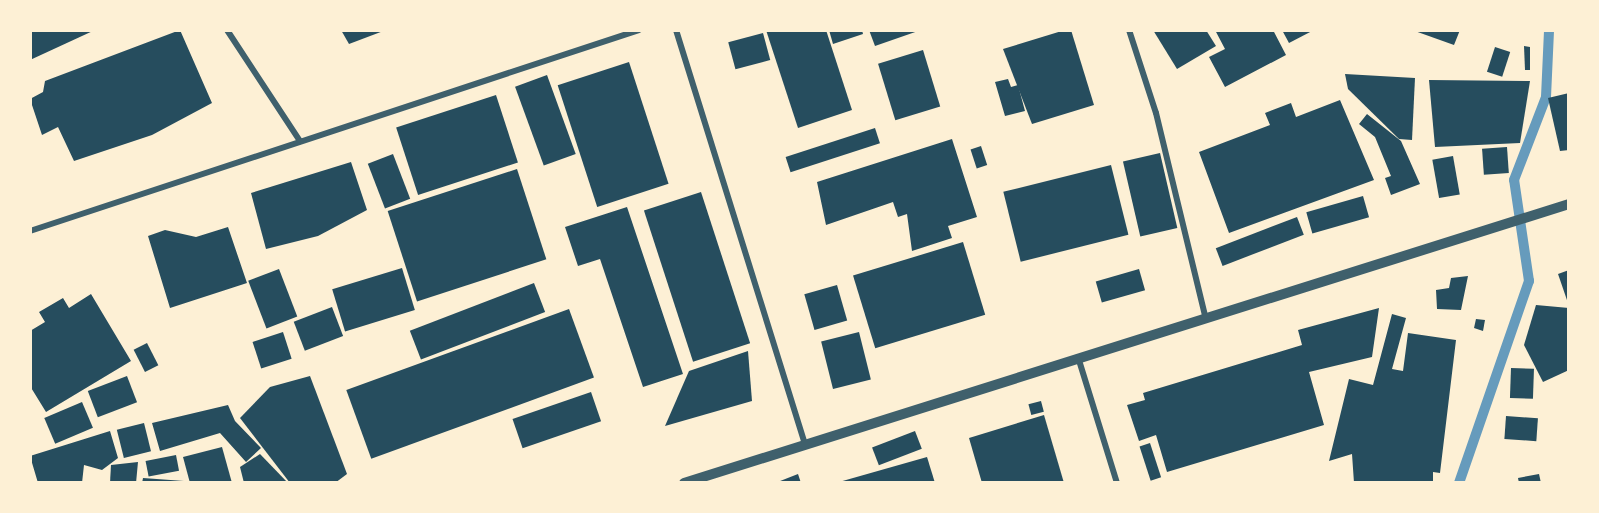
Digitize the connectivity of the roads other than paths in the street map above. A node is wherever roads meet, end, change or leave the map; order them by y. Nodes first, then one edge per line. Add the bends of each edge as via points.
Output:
1 (227, 30) edge
2 (639, 30) edge
3 (676, 30) edge
4 (1129, 30) edge
5 (300, 141) junction
6 (1569, 204) edge
7 (30, 231) edge
8 (1206, 319) junction
9 (1078, 357) junction
10 (805, 445) junction
11 (684, 483) edge
12 (1117, 483) edge

1 - 5 street
2 - 5 street
3 - 10 street
4 - 8 street via 1156,113
5 - 7 street
6 - 8 street
8 - 9 street
9 - 10 street
9 - 12 street
10 - 11 street

